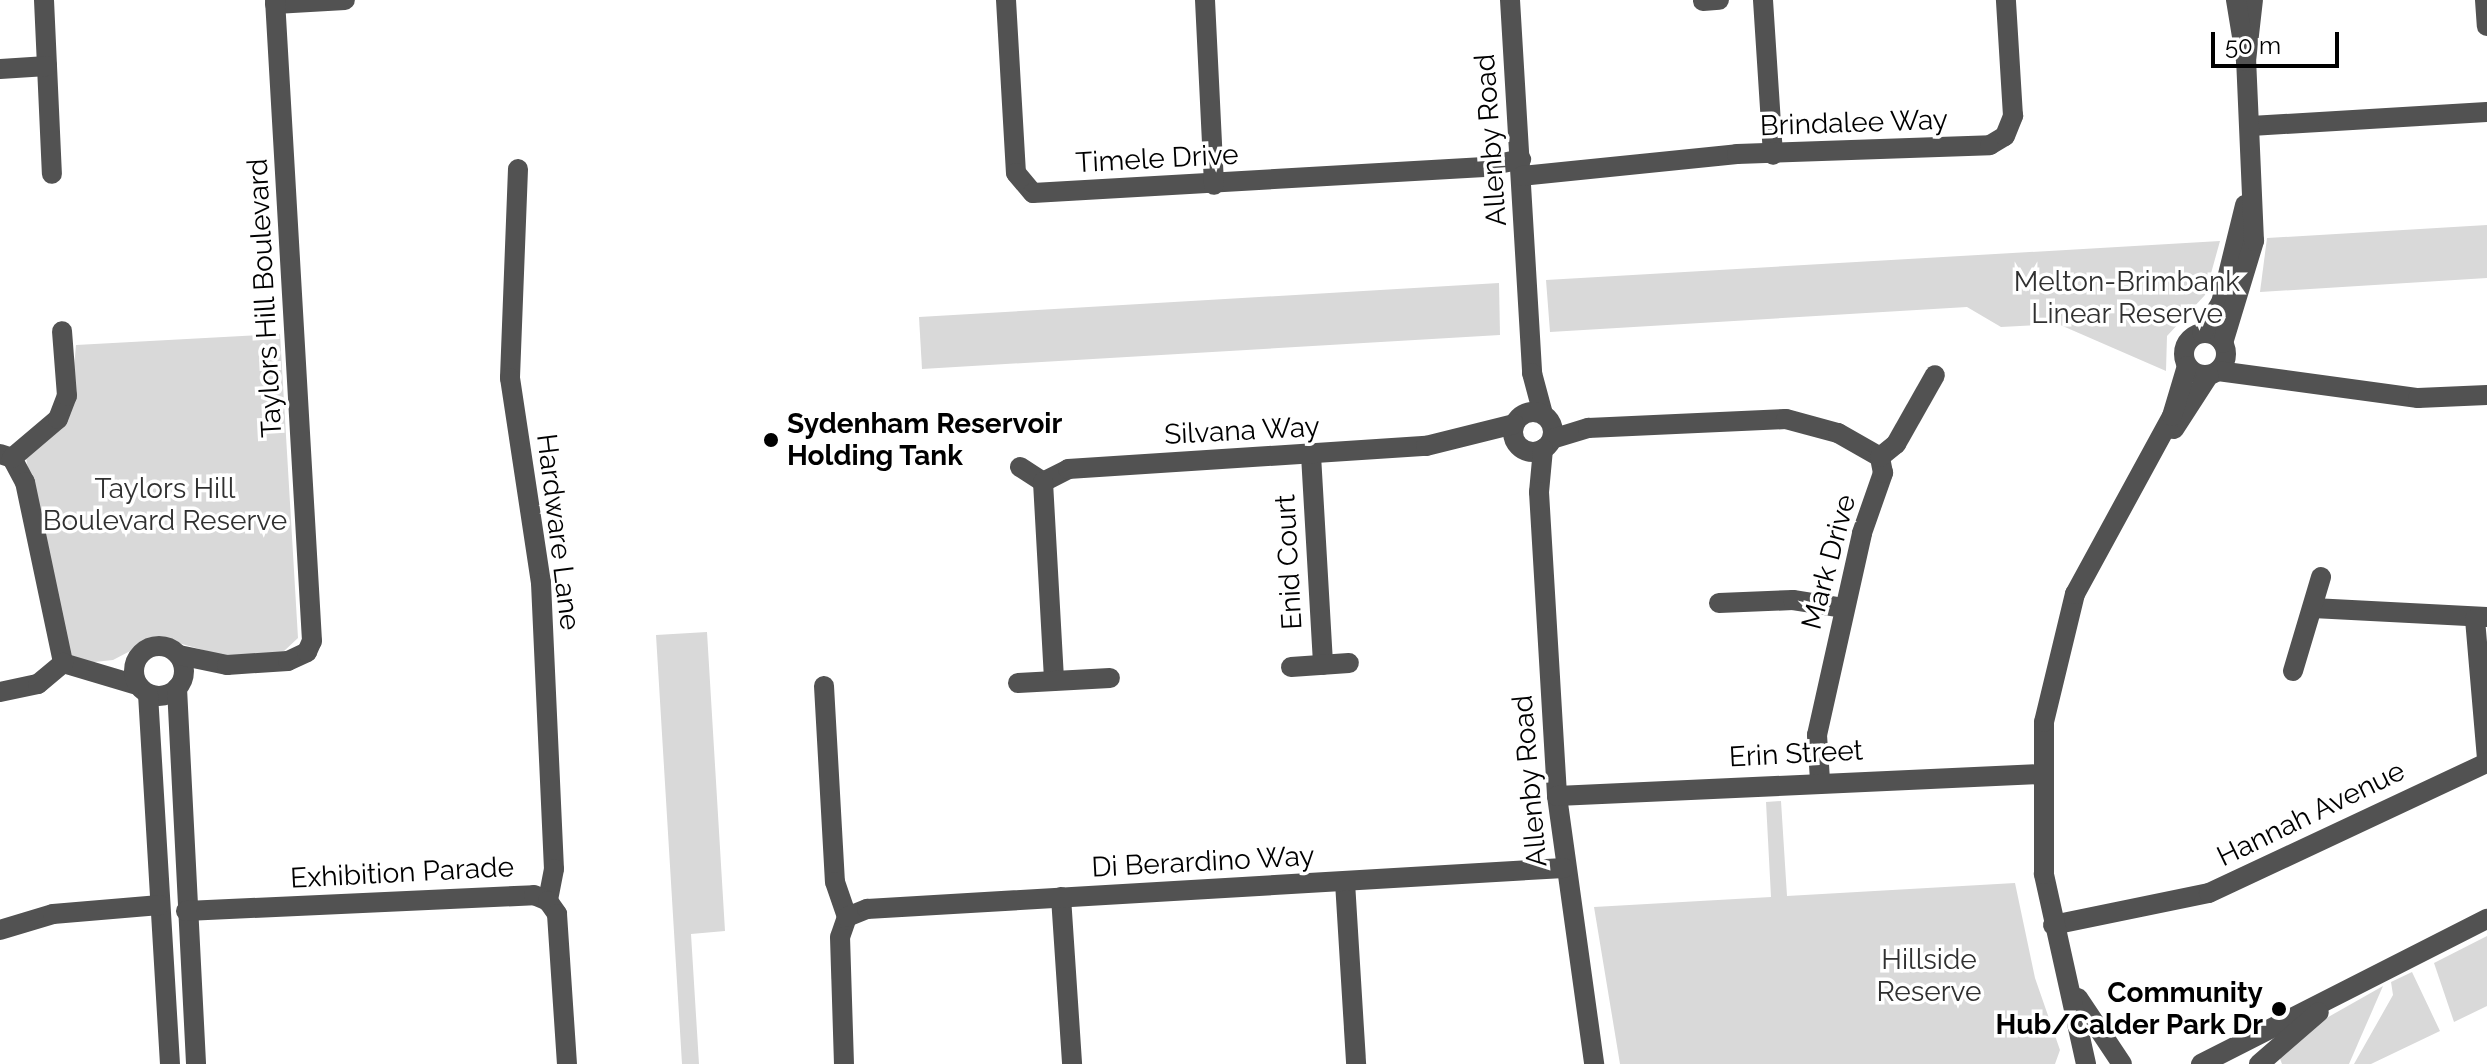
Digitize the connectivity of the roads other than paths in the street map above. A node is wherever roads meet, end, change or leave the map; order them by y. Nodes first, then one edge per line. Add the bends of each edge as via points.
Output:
1 (44, 0) edge
2 (345, 0) edge
3 (1006, 0) edge
4 (1205, 0) edge
5 (1510, 0) edge
6 (1763, 0) edge
7 (2006, 0) edge
8 (2236, 0) edge
9 (2253, 0) edge
10 (2485, 0) edge
11 (275, 2) edge
12 (2487, 26) edge
13 (2246, 61) junction
14 (47, 66) junction
15 (0, 69) edge
16 (2487, 112) edge
17 (2251, 126) junction
18 (1773, 155) junction
19 (1522, 168) junction
20 (518, 169) dead end
21 (52, 174) dead end
22 (2253, 174) junction
23 (1214, 185) junction
24 (62, 331) dead end
25 (2202, 333) junction
26 (2219, 362) junction
27 (2187, 366) junction
28 (1935, 375) dead end
29 (2487, 395) edge
30 (1534, 432) junction
31 (1311, 455) junction
32 (6, 456) edge
33 (1880, 457) junction
34 (1020, 467) dead end
35 (2144, 467) junction
36 (1043, 482) junction
37 (2321, 577) dead end
38 (1719, 603) dead end
39 (1844, 608) junction
40 (2313, 608) junction
41 (2481, 618) edge
42 (179, 655) junction
43 (135, 662) junction
44 (63, 663) junction
45 (1349, 663) dead end
46 (227, 665) junction
47 (1323, 665) junction
48 (1291, 667) dead end
49 (2293, 671) dead end
50 (96, 673) junction
51 (1110, 678) dead end
52 (1054, 681) junction
53 (1018, 683) dead end
54 (180, 685) junction
55 (824, 686) dead end
56 (142, 689) junction
57 (0, 692) edge
58 (2487, 761) edge
59 (2039, 774) junction
60 (1820, 780) junction
61 (1557, 796) junction
62 (1564, 868) junction
63 (1345, 882) junction
64 (1061, 897) junction
65 (548, 901) junction
66 (160, 905) junction
67 (186, 911) junction
68 (847, 917) junction
69 (2487, 919) edge
70 (0, 930) edge
71 (2054, 931) junction
72 (2070, 985) junction
73 (2346, 988) junction
74 (170, 1064) edge
75 (196, 1064) edge
76 (567, 1064) edge
77 (844, 1064) edge
78 (1072, 1064) edge
79 (1356, 1064) edge
80 (1594, 1064) edge
81 (2086, 1064) edge
82 (2122, 1064) edge
83 (2201, 1064) edge
84 (2259, 1064) edge

1 - 14 street
2 - 11 street
3 - 23 street, Timele Drive via 1016,173 1025,189
4 - 23 street
5 - 19 street, Allenby Road
6 - 18 street
7 - 18 street, Brindalee Way via 2013,116 1999,142
8 - 13 street
9 - 13 street
10 - 12 street
11 - 46 street, Taylors Hill Boulevard via 312,641 298,660
13 - 17 street
14 - 15 street
14 - 21 street
16 - 17 street
17 - 22 street
18 - 19 street, Brindalee Way
19 - 23 street, Timele Drive
19 - 30 street, Allenby Road
20 - 65 street, Hardware Lane via 508,346 541,583 554,869
22 - 25 street via 2225,291
22 - 26 street via 2254,241
24 - 32 street via 67,396 58,419
25 - 26 street
25 - 27 street via 2184,348
26 - 27 street
26 - 29 street via 2418,398
26 - 35 street
27 - 35 street
28 - 33 street via 1896,444
30 - 31 street, Silvana Way
30 - 33 street, Silvana Way via 1786,419 1838,433
30 - 61 street, Allenby Road
31 - 36 street, Silvana Way via 1068,469
31 - 47 street, Enid Court
32 - 44 street via 25,482
33 - 39 street, Mark Drive via 1883,473
34 - 36 street
35 - 59 street via 2075,594 2054,659
36 - 52 street
37 - 40 street
38 - 39 street via 1793,600
39 - 60 street, Mark Drive via 1817,735
40 - 41 street
40 - 49 street
41 - 58 street
42 - 43 street, Taylors Hill Boulevard via 151,647
42 - 46 street, Taylors Hill Boulevard
42 - 54 street
43 - 50 street
43 - 56 street
44 - 50 street
44 - 57 street via 38,684
45 - 47 street, Enid Court
46 - 54 street, Taylors Hill Boulevard
47 - 48 street, Enid Court
50 - 56 street
51 - 52 street
52 - 53 street
54 - 56 street, Taylors Hill Boulevard
54 - 67 street
55 - 68 street via 835,882
56 - 66 street
58 - 71 street, Hannah Avenue via 2258,874
59 - 60 street, Erin Street
59 - 71 street
60 - 61 street, Erin Street
61 - 62 street, Allenby Road
62 - 63 street, Di Berardino Way
62 - 80 street, Allenby Road
63 - 64 street, Di Berardino Way
63 - 79 street
64 - 68 street, Di Berardino Way via 867,909
64 - 78 street
65 - 67 street, Exhibition Parade via 534,895
65 - 76 street, Exhibition Parade via 557,914
66 - 70 street via 53,914
66 - 74 street
67 - 75 street
68 - 77 street via 840,937
69 - 73 street
71 - 72 street
72 - 81 street
72 - 82 street
73 - 83 street
73 - 84 street

